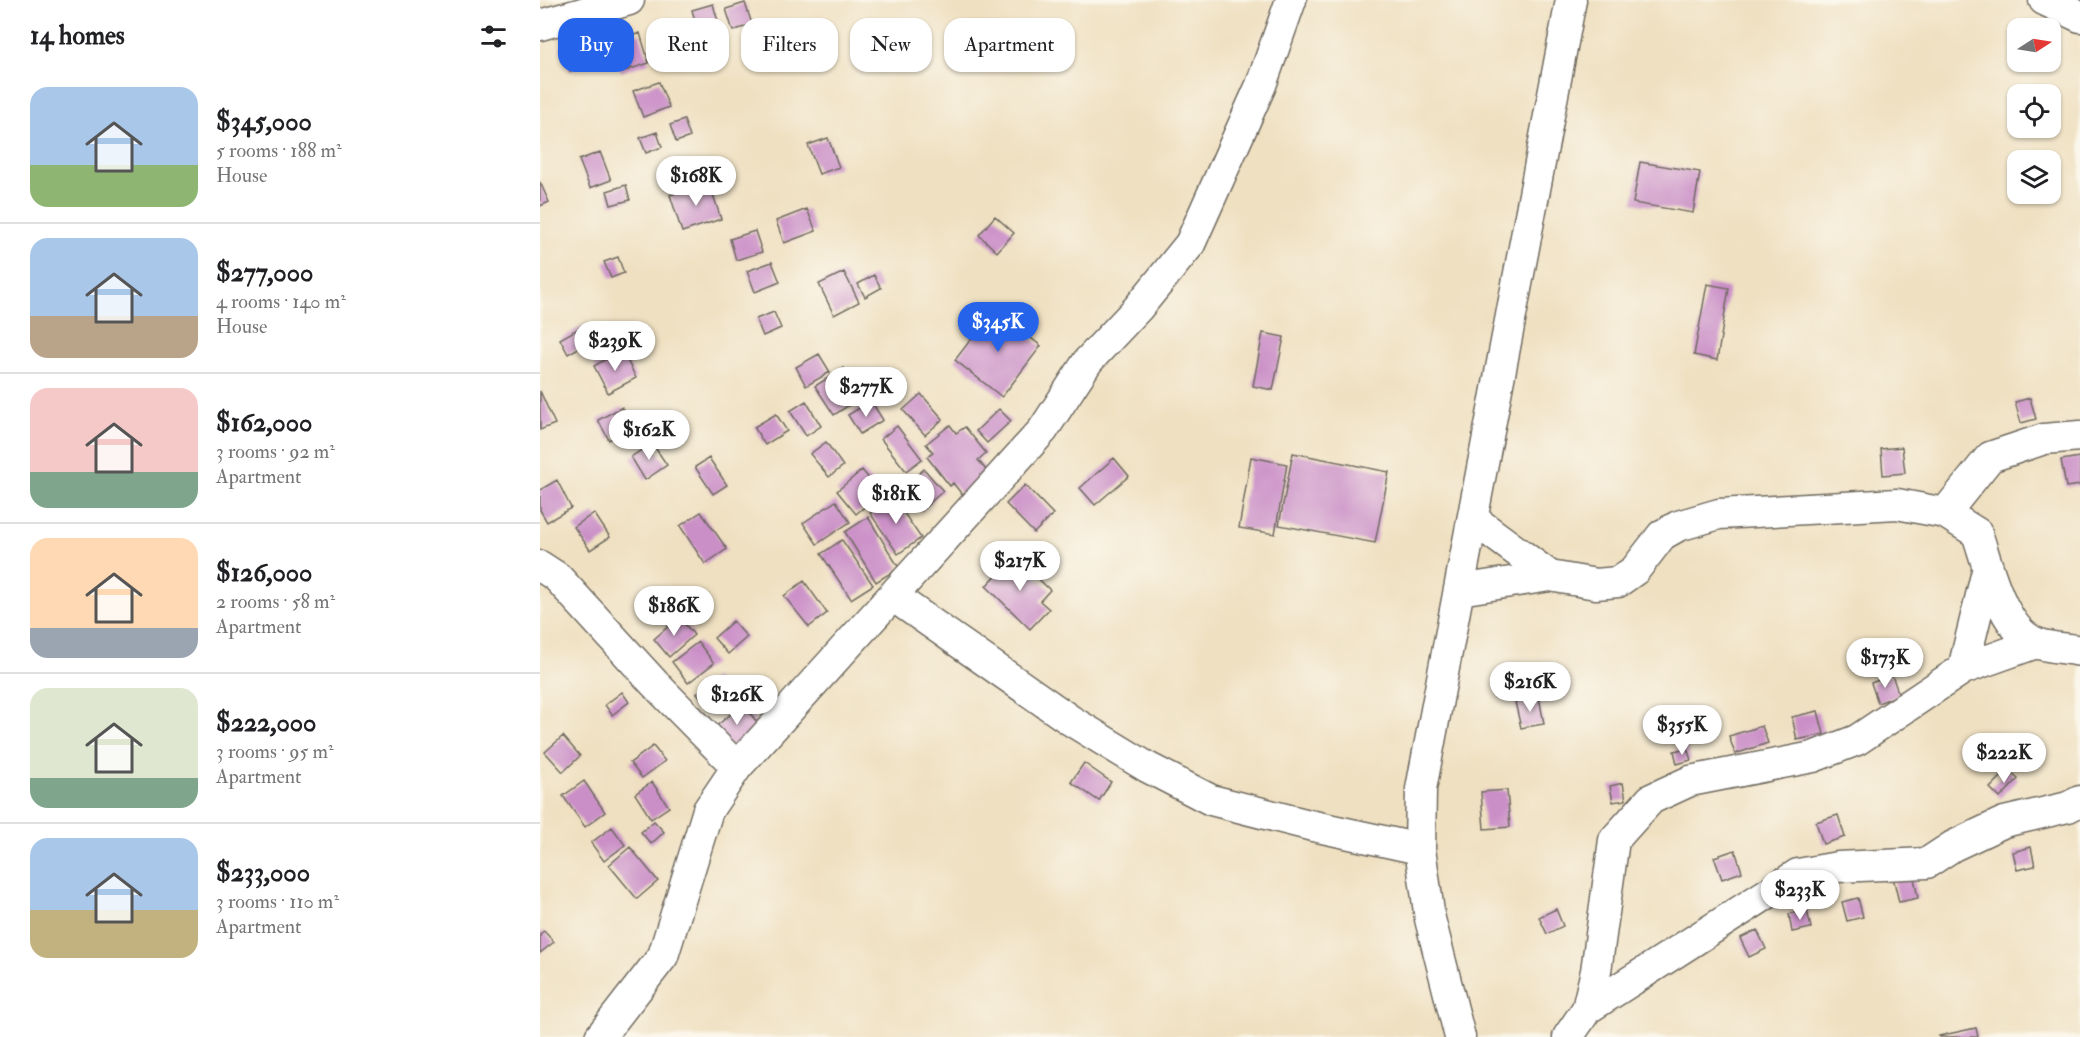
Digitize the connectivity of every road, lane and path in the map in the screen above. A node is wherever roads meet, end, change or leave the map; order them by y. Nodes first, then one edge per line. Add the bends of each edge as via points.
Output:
1 (629, 0) edge
2 (1292, 0) edge
3 (1571, 0) edge
4 (2044, 0) edge
5 (2080, 17) edge
6 (540, 25) edge
7 (2080, 436) edge
8 (1945, 513) junction
9 (1473, 519) junction
10 (1988, 565) junction
11 (540, 566) edge
12 (1550, 576) junction
13 (1459, 590) junction
14 (894, 597) junction
15 (2036, 643) junction
16 (2080, 651) edge
17 (1963, 669) junction
18 (737, 766) junction
19 (2080, 801) edge
20 (1420, 849) junction
21 (1587, 1009) junction
22 (600, 1037) edge
23 (1460, 1037) edge
24 (1568, 1037) edge

1 - 6 street
2 - 14 street via 1261,85 1190,244 1138,309 1088,361 1043,430
3 - 9 street
4 - 5 street
7 - 8 street via 2044,439 1989,457
8 - 10 street via 1977,533
8 - 12 street via 1897,504 1719,514 1662,535 1635,570 1618,582 1596,584
9 - 12 street
9 - 13 street
10 - 15 street via 1998,597 2016,628
10 - 17 street
11 - 18 street via 557,577
12 - 13 street
13 - 20 street via 1421,789
14 - 18 street
14 - 20 street via 1070,720 1211,800
15 - 16 street
15 - 17 street
17 - 21 street via 1857,740 1813,757 1690,781 1651,799 1614,840
18 - 22 street via 708,810 663,956
19 - 21 street via 2004,822 1927,863 1838,867 1798,874
20 - 23 street via 1430,919
21 - 24 street

